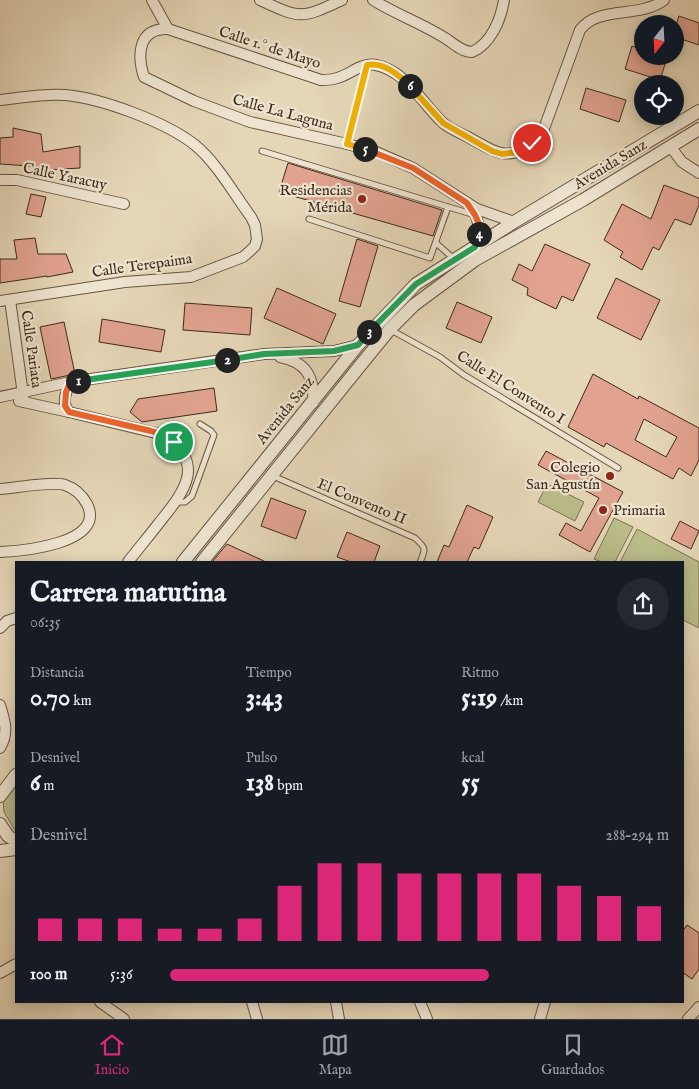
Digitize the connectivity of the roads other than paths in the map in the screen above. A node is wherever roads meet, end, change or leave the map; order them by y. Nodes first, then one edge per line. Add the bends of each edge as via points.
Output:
1 (152, 0) edge
2 (260, 0) edge
3 (342, 0) edge
4 (373, 0) edge
5 (504, 0) edge
6 (664, 0) edge
7 (168, 29) junction
8 (0, 100) edge
9 (699, 111) edge
10 (699, 129) edge
11 (670, 146) junction
12 (262, 151) dead end
13 (699, 173) edge
14 (0, 180) edge
15 (467, 203) junction
16 (124, 204) dead end
17 (448, 207) junction
18 (475, 215) junction
19 (309, 219) dead end
20 (514, 222) junction
21 (436, 243) junction
22 (475, 247) junction
23 (455, 259) junction
24 (5, 301) edge
25 (390, 330) junction
26 (358, 345) junction
27 (264, 354) junction
28 (70, 382) junction
29 (0, 397) edge
30 (23, 397) junction
31 (313, 403) junction
32 (69, 412) junction
33 (200, 424) dead end
34 (618, 468) dead end
35 (272, 476) junction
36 (0, 489) edge
37 (176, 502) junction
38 (0, 552) edge
39 (129, 561) edge
40 (184, 561) edge
41 (203, 561) edge
42 (420, 561) edge
43 (15, 618) edge
44 (0, 628) edge
45 (0, 705) edge
46 (0, 748) edge
47 (15, 776) edge
48 (0, 796) edge
49 (0, 824) edge
50 (15, 841) edge
51 (15, 850) edge
52 (0, 851) edge
53 (15, 965) edge
54 (0, 973) edge
55 (101, 1003) edge
56 (252, 1003) edge
57 (336, 1003) edge
58 (420, 1003) edge
59 (545, 1003) edge
60 (699, 1007) edge
61 (124, 1019) edge
62 (257, 1019) edge
63 (339, 1019) edge
64 (427, 1019) edge
65 (540, 1019) edge
66 (688, 1019) edge

1 - 7 street
2 - 3 street via 290,14 306,15
4 - 5 street via 431,29 464,51 472,52 487,40 498,24
6 - 7 street, Calle 1.° de Mayo via 648,9 596,17 586,22 580,30 542,134 518,152 502,154 443,123 397,74 376,65 321,80
7 - 15 street, Calle La Laguna via 154,31 144,39 140,53 144,77 194,101 250,122 374,151 413,168
8 - 24 street, Calle Terepaima via 62,95 81,97 161,125 195,146 219,171 256,225 257,233 255,246 243,257 190,277 125,282
9 - 20 street, Avenida Sanz
10 - 11 street, Avenida Sanz
11 - 13 street via 682,162
11 - 25 street, Avenida Sanz via 584,200 475,260 414,305
12 - 17 lane
14 - 16 street, Calle Yaracuy via 17,180
15 - 18 street, Calle La Laguna
15 - 20 street, Calle La Laguna
17 - 18 lane
17 - 21 lane
18 - 22 street, Calle La Laguna via 479,231
19 - 21 lane via 429,258
20 - 22 street, Avenida Sanz
21 - 23 lane
22 - 23 street, Avenida Sanz
23 - 26 street, Avenida Sanz via 416,284
24 - 30 street, Calle Pariata
25 - 34 lane, Calle El Convento I via 440,357 464,376
25 - 35 street, Avenida Sanz
26 - 27 street via 334,351
26 - 31 street, Avenida Sanz
27 - 28 street
27 - 31 street via 292,360 304,368 313,386
28 - 30 street
28 - 32 street via 65,400
29 - 30 street
30 - 32 street
31 - 40 street, Avenida Sanz
32 - 37 street via 151,431 174,442 181,450 188,472 187,482
33 - 37 lane via 214,435 192,496 185,502
35 - 41 street, Avenida Sanz
35 - 42 lane, El Convento II via 415,538 424,546
36 - 38 street via 63,484 84,499 89,518 86,527 62,542
37 - 39 street
43 - 44 street
45 - 46 street via 6,724
47 - 48 street
49 - 50 street
51 - 52 street
53 - 54 street
55 - 61 street
56 - 62 street
57 - 63 street
58 - 64 street
59 - 65 street
60 - 66 street

